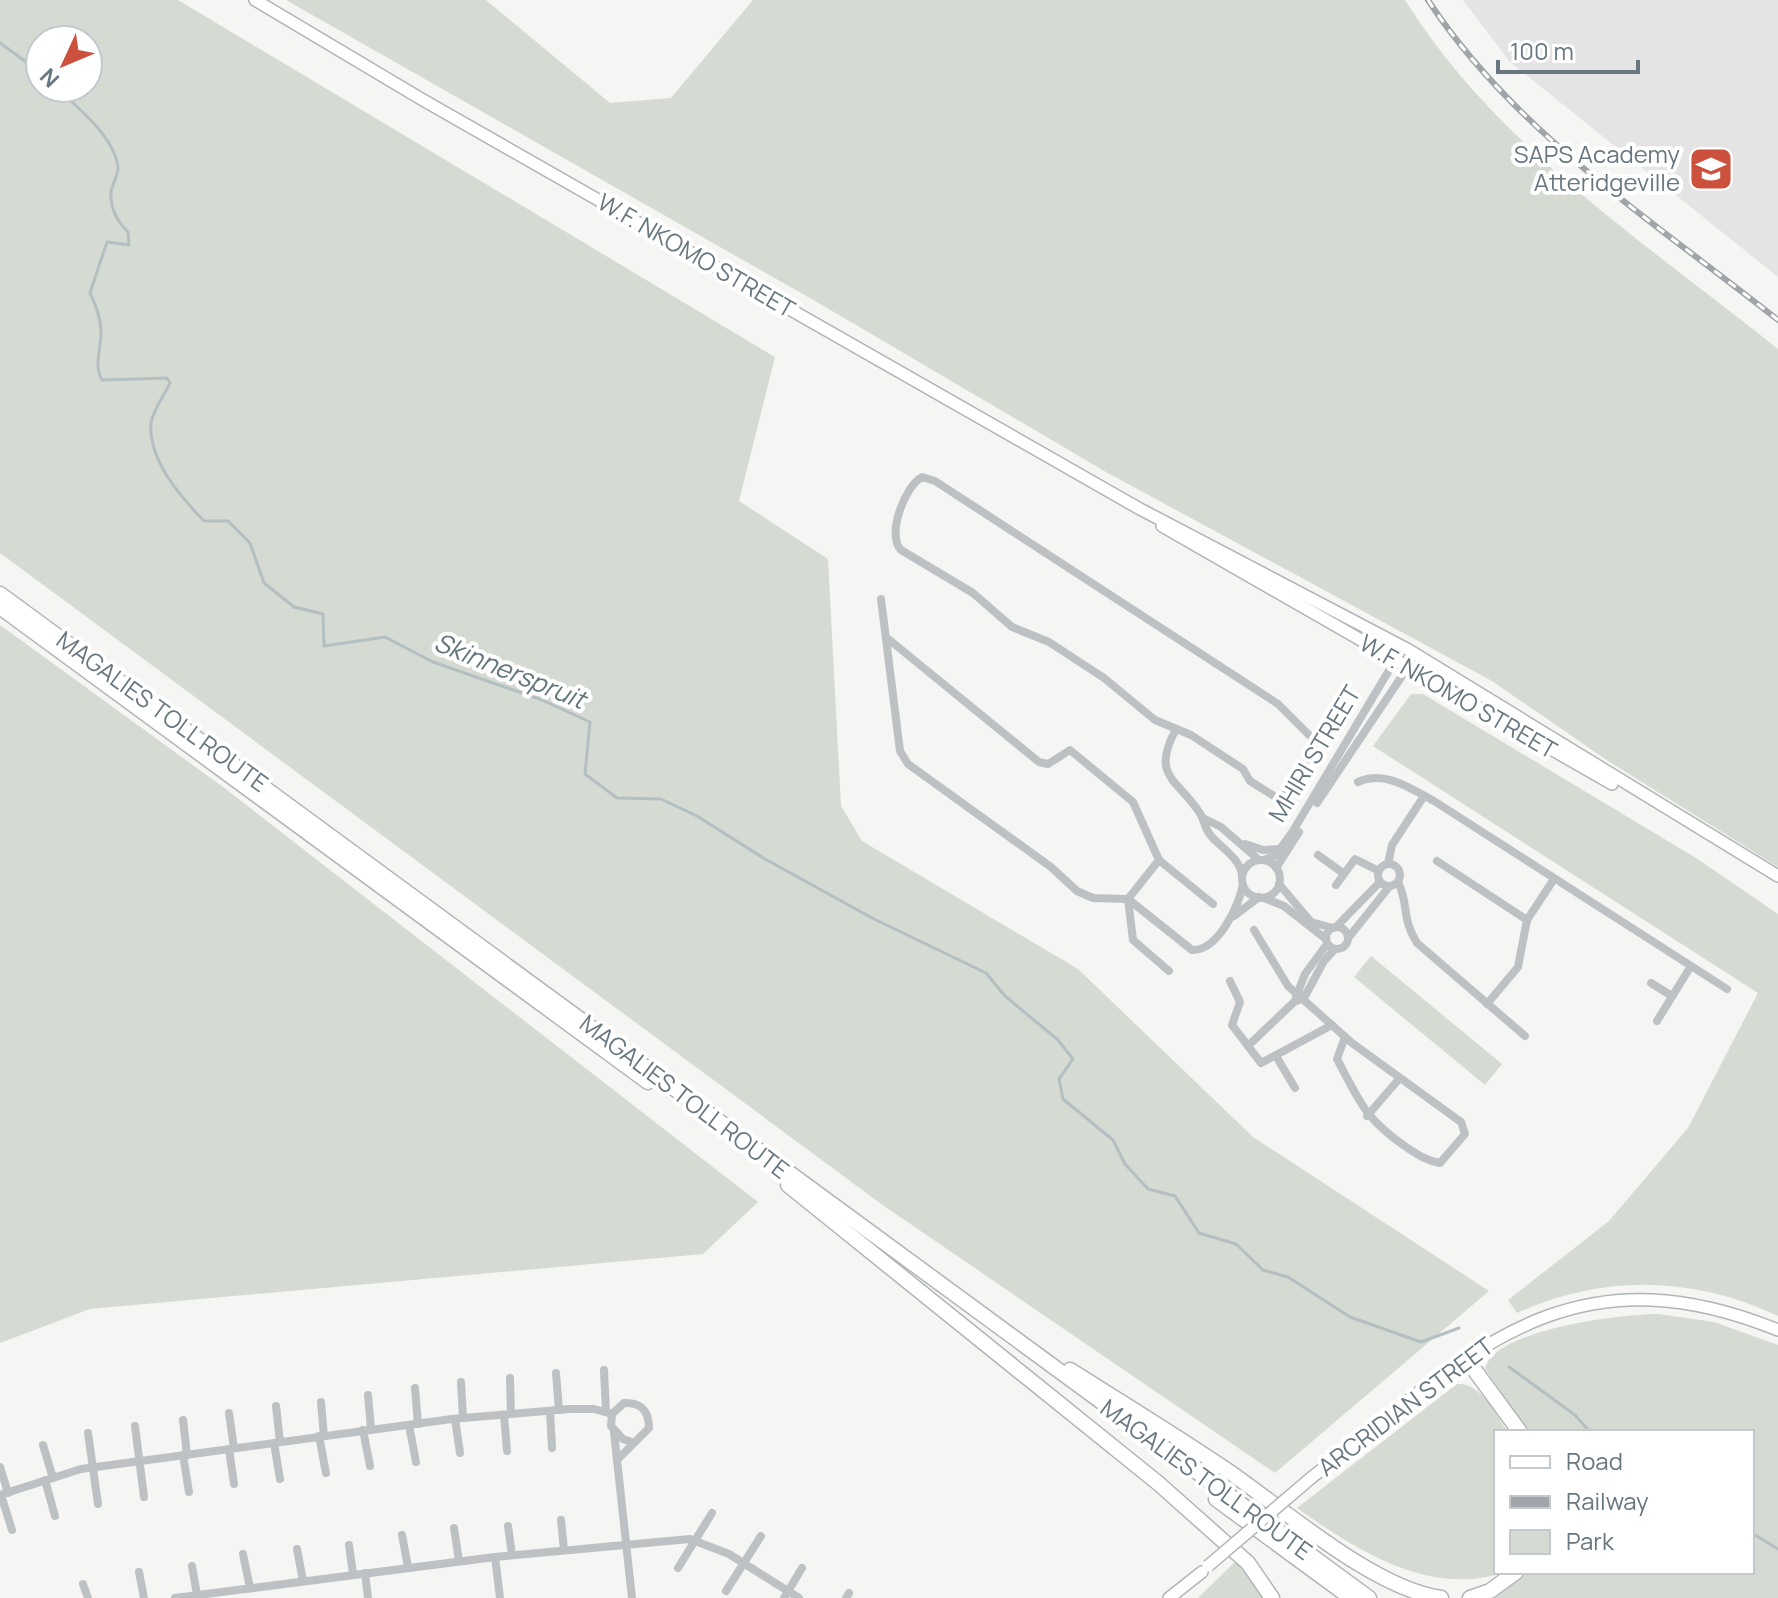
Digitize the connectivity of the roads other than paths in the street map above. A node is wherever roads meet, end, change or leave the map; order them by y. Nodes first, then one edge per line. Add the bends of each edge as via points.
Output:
1 (255, 0) edge
2 (1140, 509) junction
3 (0, 594) edge
4 (881, 599) dead end
5 (0, 607) edge
6 (886, 637) junction
7 (1403, 647) junction
8 (1416, 655) junction
9 (1395, 662) junction
10 (1407, 669) junction
11 (1176, 729) junction
12 (1358, 782) dead end
13 (1424, 796) junction
14 (1203, 818) junction
15 (1234, 838) junction
16 (1281, 849) junction
17 (1318, 855) dead end
18 (1159, 860) junction
19 (1262, 860) junction
20 (1437, 861) dead end
21 (1388, 864) junction
22 (1276, 868) junction
23 (1379, 871) junction
24 (1343, 873) junction
25 (1242, 875) junction
26 (1778, 876) edge
27 (1554, 879) junction
28 (1380, 882) junction
29 (1398, 882) junction
30 (1778, 883) edge
31 (1279, 884) junction
32 (1243, 885) junction
33 (1336, 885) dead end
34 (1389, 887) junction
35 (1260, 897) junction
36 (1128, 899) junction
37 (1213, 904) dead end
38 (1358, 905) junction
39 (1368, 914) junction
40 (1230, 919) junction
41 (1527, 920) junction
42 (1334, 928) junction
43 (1254, 930) dead end
44 (1349, 937) junction
45 (1329, 944) junction
46 (1691, 966) junction
47 (1169, 971) dead end
48 (1230, 981) dead end
49 (1651, 983) dead end
50 (1727, 989) dead end
51 (1672, 996) junction
52 (1298, 997) junction
53 (1487, 1004) junction
54 (1657, 1021) dead end
55 (1332, 1025) junction
56 (1525, 1036) dead end
57 (1345, 1037) junction
58 (1248, 1046) junction
59 (1276, 1056) junction
60 (1399, 1079) junction
61 (1295, 1088) dead end
62 (1367, 1116) junction
63 (791, 1182) junction
64 (1778, 1330) edge
65 (1465, 1357) junction
66 (604, 1370) dead end
67 (556, 1373) dead end
68 (510, 1378) dead end
69 (461, 1382) dead end
70 (415, 1388) dead end
71 (368, 1395) dead end
72 (321, 1402) dead end
73 (276, 1406) dead end
74 (554, 1410) junction
75 (229, 1413) dead end
76 (609, 1413) junction
77 (508, 1414) junction
78 (459, 1419) junction
79 (183, 1420) dead end
80 (414, 1424) junction
81 (135, 1426) dead end
82 (367, 1430) junction
83 (1519, 1430) edge
84 (614, 1432) junction
85 (88, 1433) dead end
86 (322, 1436) junction
87 (277, 1442) junction
88 (632, 1442) junction
89 (43, 1445) dead end
90 (552, 1448) dead end
91 (232, 1449) junction
92 (507, 1451) dead end
93 (460, 1453) dead end
94 (185, 1455) junction
95 (617, 1460) junction
96 (140, 1461) junction
97 (416, 1462) dead end
98 (370, 1466) dead end
99 (0, 1467) edge
100 (93, 1468) junction
101 (326, 1473) dead end
102 (49, 1479) junction
103 (280, 1479) dead end
104 (234, 1484) dead end
105 (189, 1492) dead end
106 (3, 1494) edge
107 (144, 1497) dead end
108 (98, 1504) dead end
109 (712, 1513) dead end
110 (55, 1516) dead end
111 (561, 1520) dead end
112 (508, 1526) dead end
113 (454, 1528) dead end
114 (12, 1530) dead end
115 (402, 1535) dead end
116 (761, 1536) dead end
117 (696, 1540) junction
118 (628, 1544) junction
119 (349, 1545) dead end
120 (297, 1549) dead end
121 (564, 1550) junction
122 (243, 1554) dead end
123 (512, 1555) junction
124 (495, 1557) junction
125 (459, 1561) junction
126 (743, 1564) junction
127 (192, 1566) dead end
128 (408, 1567) junction
129 (678, 1568) dead end
130 (802, 1568) dead end
131 (1205, 1569) junction
132 (139, 1572) dead end
133 (365, 1573) junction
134 (353, 1574) junction
135 (1513, 1574) edge
136 (303, 1581) junction
137 (83, 1584) dead end
138 (250, 1588) junction
139 (726, 1591) dead end
140 (786, 1594) edge
141 (202, 1596) edge
142 (88, 1598) edge
143 (144, 1598) edge
144 (175, 1598) edge
145 (368, 1598) edge
146 (500, 1598) edge
147 (632, 1598) edge
148 (799, 1598) edge
149 (1169, 1598) edge
150 (1181, 1598) edge
151 (1272, 1598) edge
152 (1351, 1598) edge
153 (1369, 1598) edge
154 (1441, 1598) edge
155 (1470, 1598) edge

1 - 2 main road, W.F. NKOMO STREET
2 - 7 main road, W.F. NKOMO STREET
2 - 9 main road, W.F. NKOMO STREET
3 - 63 highway, MAGALIES TOLL ROUTE
4 - 6 street
5 - 63 highway, MAGALIES TOLL ROUTE
6 - 18 street via 1039,762 1048,764 1070,750 1112,784 1133,802
6 - 36 street via 900,751 908,764 1077,891 1093,898
7 - 8 main road, W.F. NKOMO STREET
7 - 9 street, MHIRI STREET
8 - 10 street, MHIRI STREET
8 - 26 main road, W.F. NKOMO STREET
9 - 10 main road, W.F. NKOMO STREET
9 - 16 street, MHIRI STREET
10 - 22 street, MHIRI STREET
10 - 30 main road, W.F. NKOMO STREET
11 - 11 street via 1148,715 1060,648 1012,627 973,593 901,550 895,532 917,480 935,481 1271,698 1316,746 1285,795 1277,798 1250,781 1243,769
11 - 14 street via 1164,762
12 - 13 street via 1389,779
13 - 21 street via 1392,845
13 - 27 street
14 - 15 street
14 - 25 street via 1208,834 1238,862
15 - 16 street via 1255,849
15 - 19 street
16 - 19 street, MHIRI STREET
17 - 24 street
18 - 36 street
18 - 37 street
19 - 22 street
19 - 25 street via 1247,866
20 - 41 street
21 - 23 street
21 - 29 street via 1398,868
22 - 31 street
23 - 24 street via 1355,859
23 - 28 street
24 - 33 street
25 - 32 street
27 - 41 street
27 - 46 street
28 - 34 street
28 - 38 street
29 - 34 street
29 - 53 street via 1405,922 1417,943
31 - 35 street via 1273,893
31 - 42 street via 1311,922
32 - 35 street
32 - 40 street
34 - 39 street
35 - 40 street
35 - 45 street via 1284,906
36 - 40 street via 1192,950 1207,946
36 - 47 street via 1133,940
38 - 39 street
38 - 42 street
39 - 44 street
41 - 53 street via 1522,961
42 - 44 street via 1343,928
42 - 45 street
43 - 52 street
44 - 45 street via 1345,947
45 - 52 street
46 - 50 street
46 - 51 street
48 - 58 street via 1240,1002 1232,1025
49 - 51 street
51 - 54 street
52 - 55 street
52 - 58 street
53 - 56 street
55 - 57 street
55 - 59 street
57 - 60 street
57 - 62 street via 1337,1059
58 - 59 street via 1261,1063
59 - 61 street
60 - 62 street
60 - 62 street via 1461,1122 1465,1134 1448,1158 1440,1163 1423,1158
63 - 151 highway via 1158,1483 1248,1563
63 - 152 highway, MAGALIES TOLL ROUTE
63 - 153 highway, MAGALIES TOLL ROUTE
63 - 154 highway via 1382,1577
64 - 65 main road, ARCRIDIAN STREET via 1705,1305 1615,1300 1535,1319
65 - 83 highway
65 - 131 main road, ARCRIDIAN STREET, bridge
66 - 76 street
67 - 74 street
68 - 77 street
69 - 78 street
70 - 80 street
71 - 82 street
72 - 86 street
73 - 87 street
74 - 76 street
74 - 77 street
74 - 90 street
75 - 91 street
76 - 84 street
76 - 88 street via 624,1403 643,1408 649,1428
77 - 78 street
77 - 92 street
78 - 80 street
78 - 93 street
79 - 94 street
80 - 82 street
80 - 97 street
81 - 96 street
82 - 86 street
82 - 98 street
84 - 88 street
84 - 95 street
85 - 100 street
86 - 87 street
86 - 101 street
87 - 91 street
87 - 103 street
88 - 95 street
89 - 102 street
91 - 94 street
91 - 104 street
94 - 96 street
94 - 105 street
95 - 118 street
96 - 100 street
96 - 107 street
99 - 106 street
100 - 102 street
100 - 108 street
102 - 106 street
102 - 110 street
106 - 114 street
109 - 117 street
111 - 121 street
112 - 123 street
113 - 125 street
115 - 128 street
116 - 126 street
117 - 118 street
117 - 126 street
117 - 129 street
118 - 121 street
118 - 147 street
119 - 134 street
120 - 136 street
121 - 123 street
122 - 138 street
123 - 124 street
124 - 125 street
124 - 146 street
125 - 128 street
126 - 139 street
126 - 140 street
127 - 141 street
128 - 133 street
130 - 140 street
131 - 149 main road, ARCRIDIAN STREET
131 - 150 main road, ARCRIDIAN STREET
132 - 143 street
133 - 134 street
133 - 145 street
134 - 136 street
135 - 155 highway
136 - 138 street
137 - 142 street
138 - 141 street
140 - 148 street
141 - 144 street

